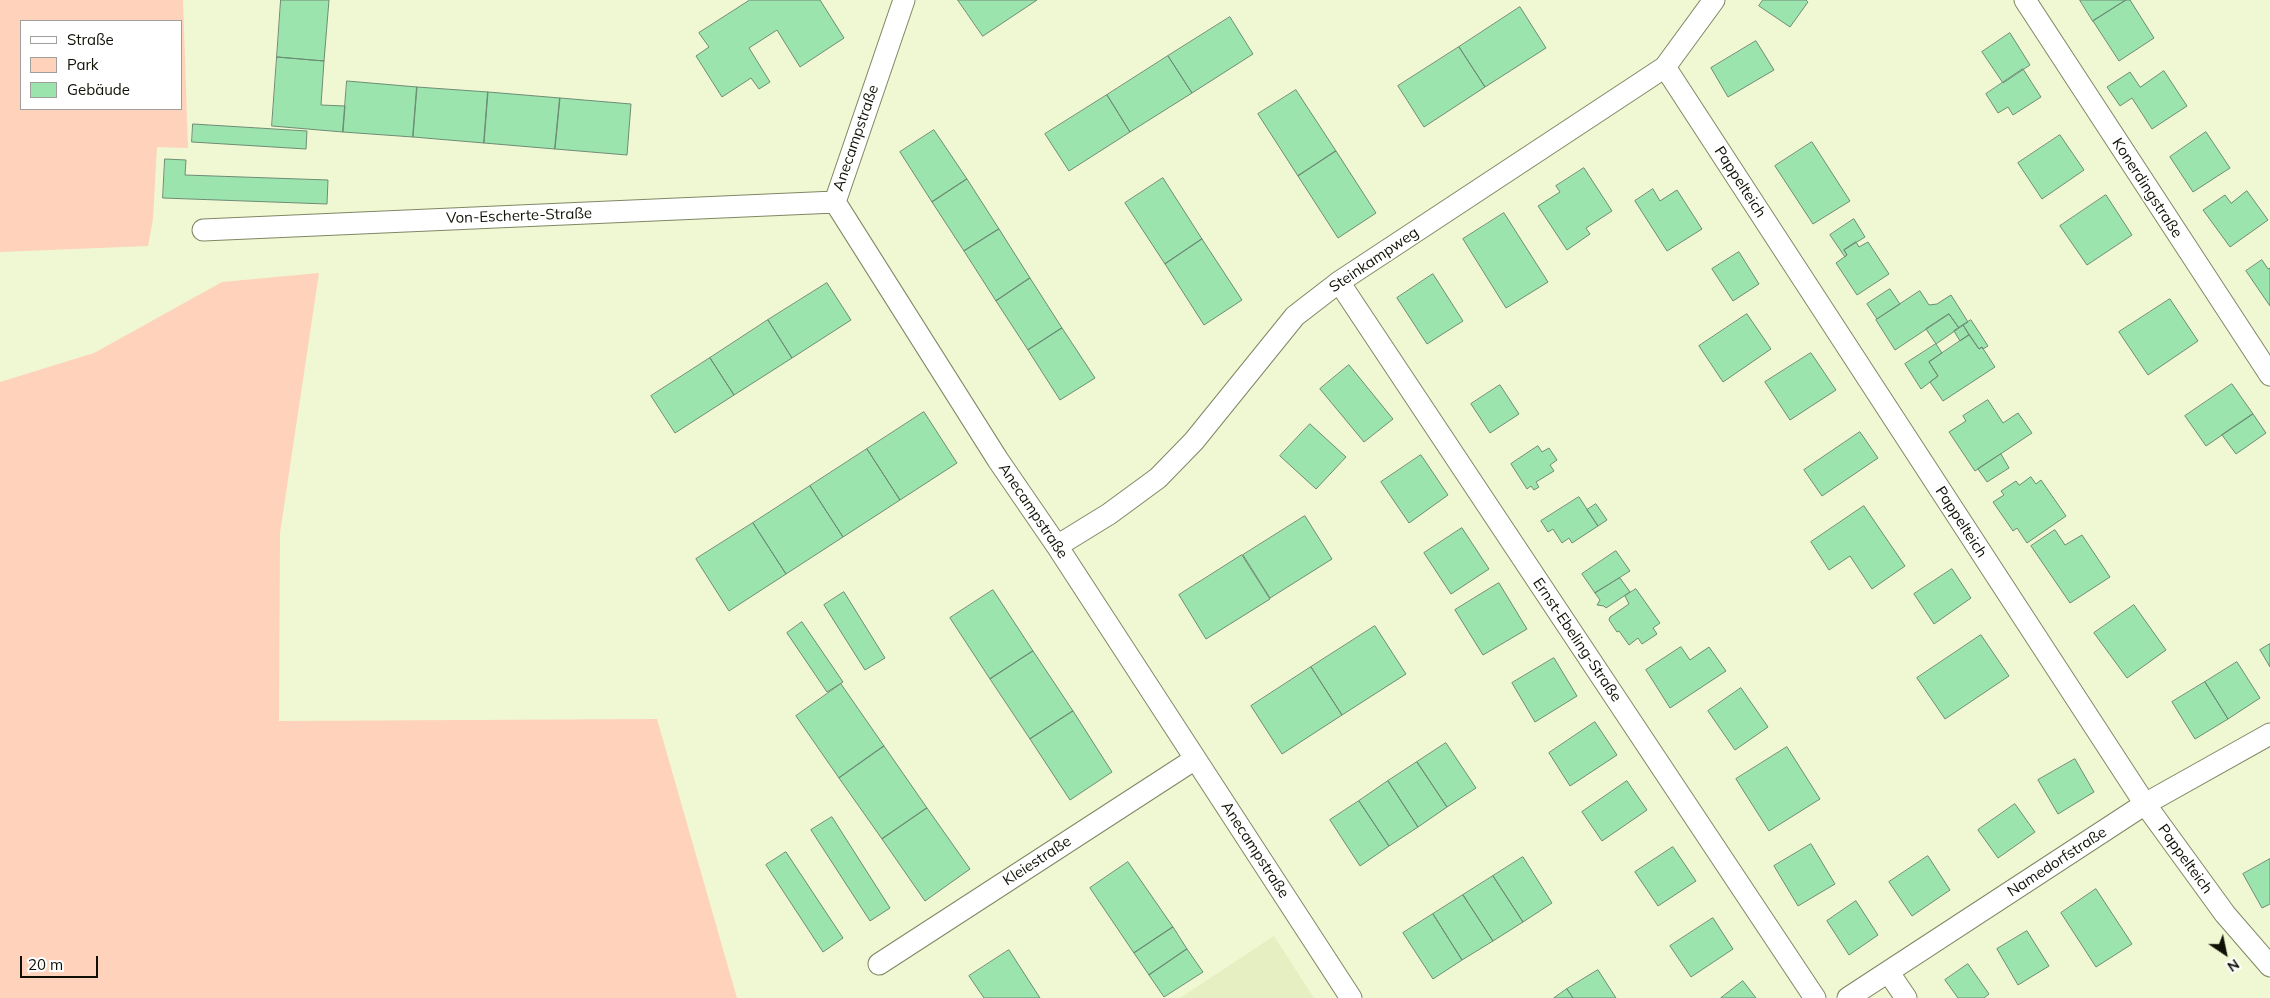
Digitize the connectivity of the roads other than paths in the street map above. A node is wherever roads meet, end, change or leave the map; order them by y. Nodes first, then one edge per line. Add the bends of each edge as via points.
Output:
1 (904, 0) edge
2 (1714, 0) edge
3 (2025, 0) edge
4 (1665, 67) junction
5 (835, 202) junction
6 (203, 230) dead end
7 (1339, 282) junction
8 (2270, 375) edge
9 (1057, 546) junction
10 (2270, 734) edge
11 (1195, 759) junction
12 (2145, 804) junction
13 (879, 964) dead end
14 (2270, 966) edge
15 (1888, 972) junction
16 (1350, 998) edge
17 (1815, 998) edge
18 (1848, 998) edge
19 (1906, 998) edge

1 - 5 street, Anecampstraße
2 - 4 street, Steinkampweg
3 - 8 street, Konerdingstraße
4 - 7 street, Steinkampweg
4 - 12 street, Pappelteich
5 - 6 street, Von-Escherte-Straße
5 - 9 street, Anecampstraße via 998,460
7 - 9 street, Steinkampweg via 1295,316 1194,442 1158,478
7 - 17 street, Ernst-Ebeling-Straße
9 - 11 street, Anecampstraße
10 - 12 street, Namedorfstraße
11 - 13 street, Kleiestraße
11 - 16 street, Anecampstraße
12 - 14 street, Pappelteich via 2225,914
12 - 15 street, Namedorfstraße
15 - 18 street, Namedorfstraße
15 - 19 street

